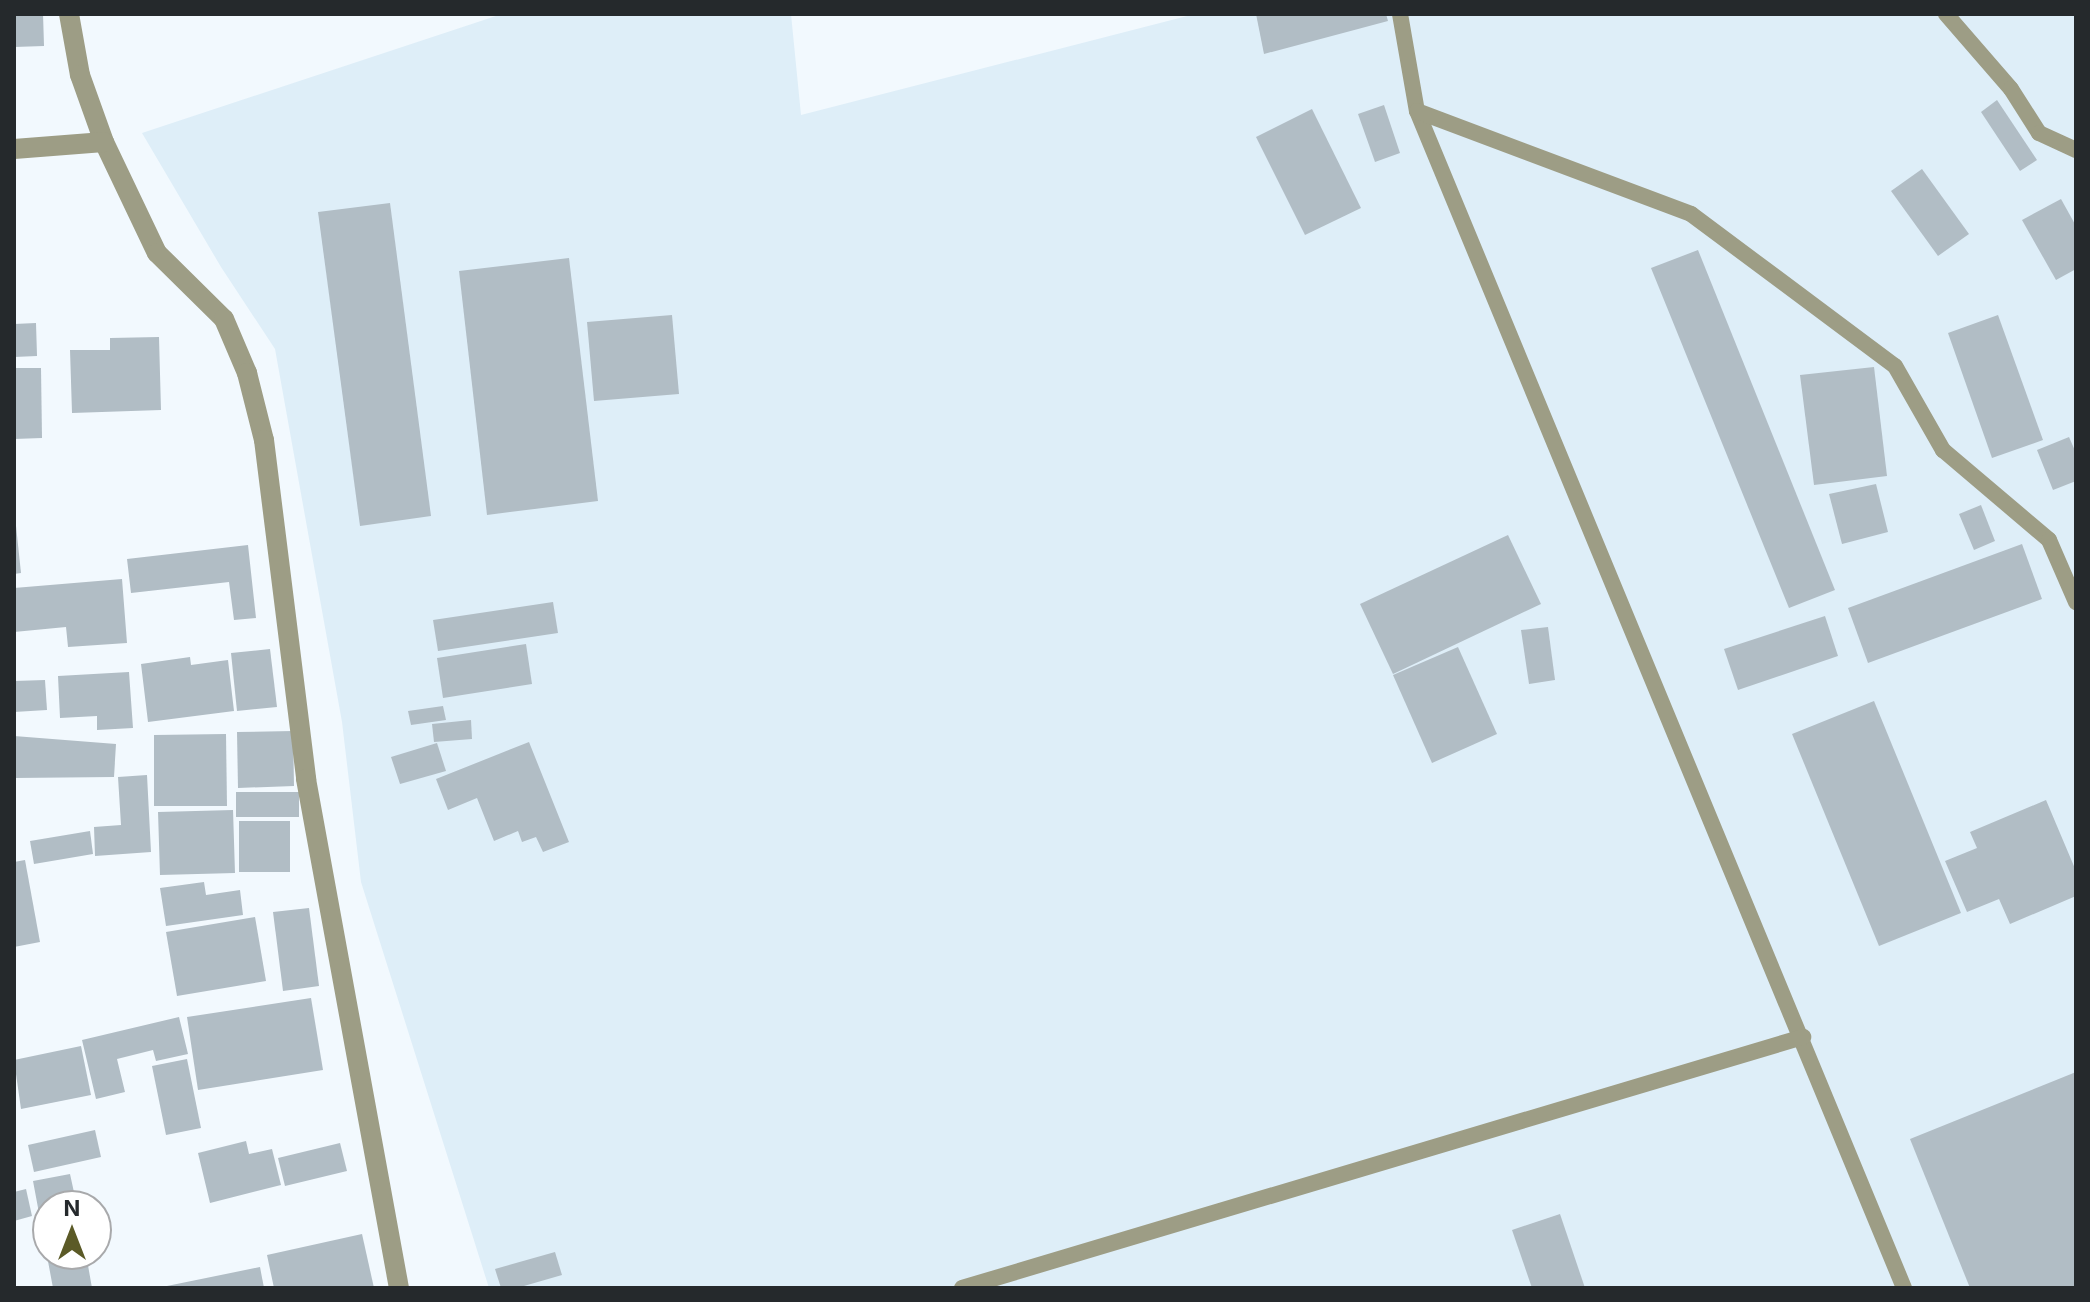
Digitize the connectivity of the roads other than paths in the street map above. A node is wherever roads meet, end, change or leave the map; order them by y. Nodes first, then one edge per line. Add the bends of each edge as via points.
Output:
1 (69, 14) edge
2 (1400, 14) edge
3 (1946, 14) edge
4 (1417, 111) junction
5 (104, 142) junction
6 (14, 149) edge
7 (2076, 150) edge
8 (2076, 602) edge
9 (1803, 1037) junction
10 (399, 1288) edge
11 (962, 1288) edge
12 (1904, 1288) edge

1 - 5 street via 80,75
2 - 4 lane
3 - 7 lane via 2011,89 2039,133
4 - 8 lane via 1691,214 1895,366 1943,450 2049,540
4 - 9 lane
5 - 6 street
5 - 10 street via 157,253 224,319 247,373 264,440 306,779
9 - 11 lane
9 - 12 lane

